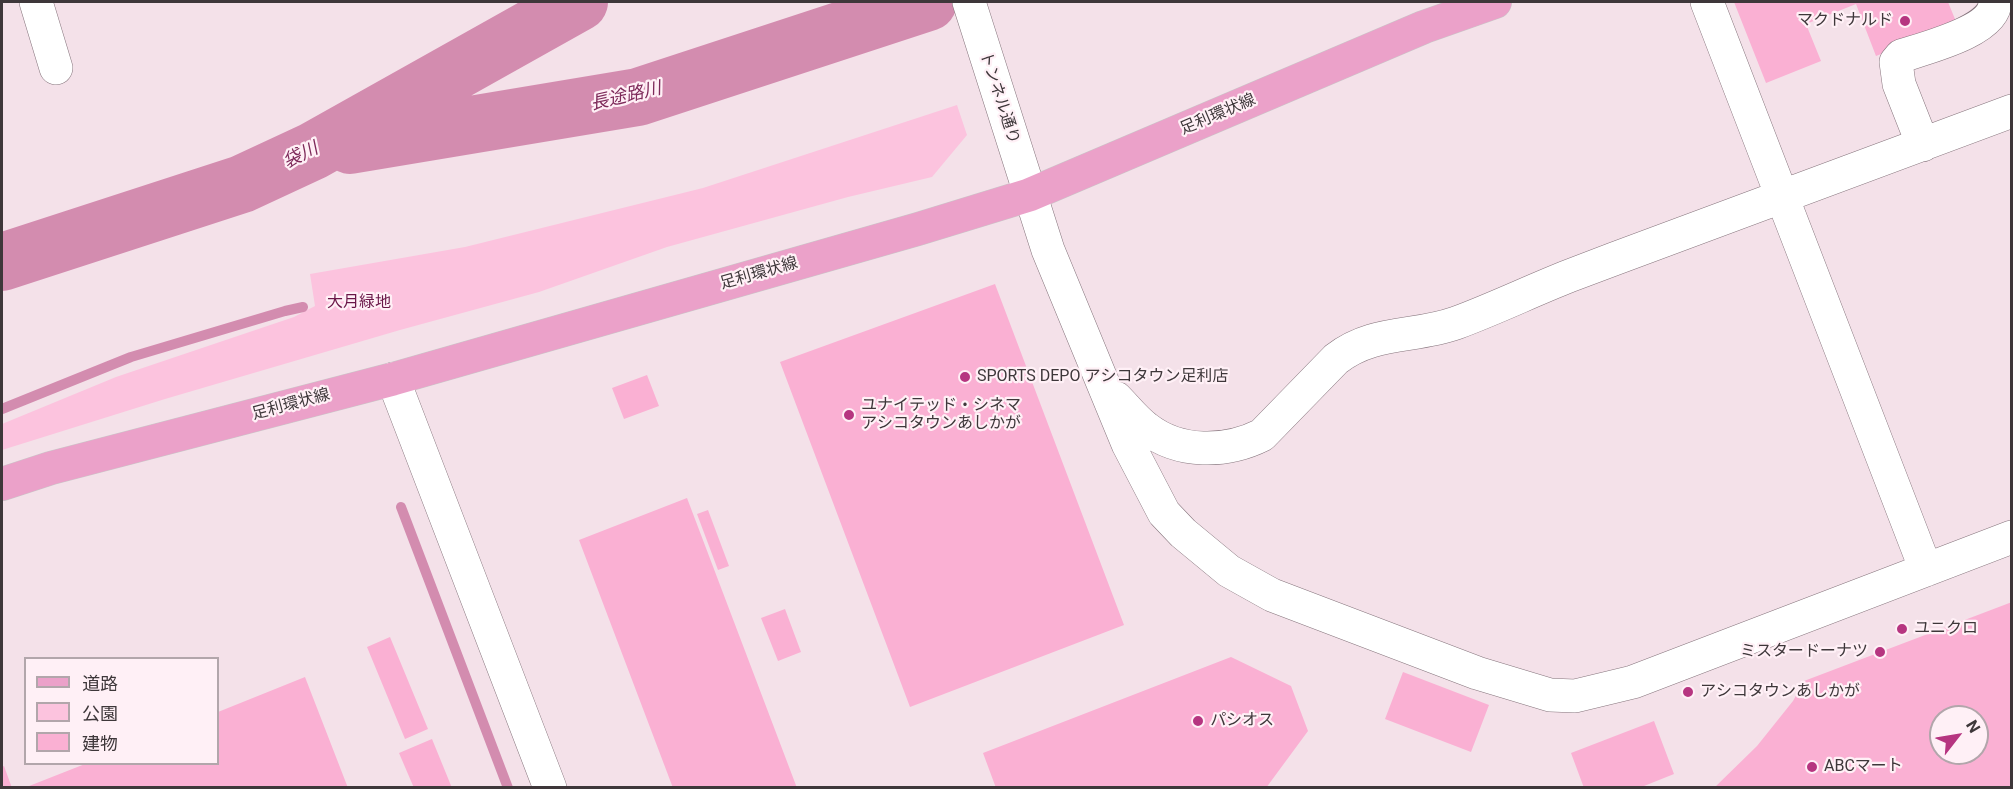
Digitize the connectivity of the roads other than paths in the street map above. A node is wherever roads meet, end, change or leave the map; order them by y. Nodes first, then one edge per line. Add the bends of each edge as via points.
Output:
1 (36, 2) edge
2 (969, 2) edge
3 (1496, 2) edge
4 (1707, 2) edge
5 (1995, 2) edge
6 (56, 68) dead end
7 (2012, 111) edge
8 (1923, 145) junction
9 (1029, 195) junction
10 (1783, 197) junction
11 (393, 379) junction
12 (1102, 384) junction
13 (2, 484) edge
14 (2012, 537) edge
15 (1926, 570) junction
16 (550, 788) edge

1 - 6 street
2 - 9 street, トンネル通り
3 - 9 main road, 足利環状線 via 1424,27
4 - 10 street
5 - 8 street via 1990,15 1974,29 1901,56 1896,62 1899,84
7 - 8 street
8 - 10 street
9 - 11 main road, 足利環状線
9 - 12 street, トンネル通り
10 - 12 street via 1454,323 1425,332 1378,338 1348,350 1262,435 1229,448 1173,442 1146,429
10 - 15 street
11 - 13 main road, 足利環状線
11 - 16 street
12 - 15 street, トンネル通り via 1164,513 1229,571 1272,595 1477,673 1550,695 1575,696 1632,682
14 - 15 street, トンネル通り

